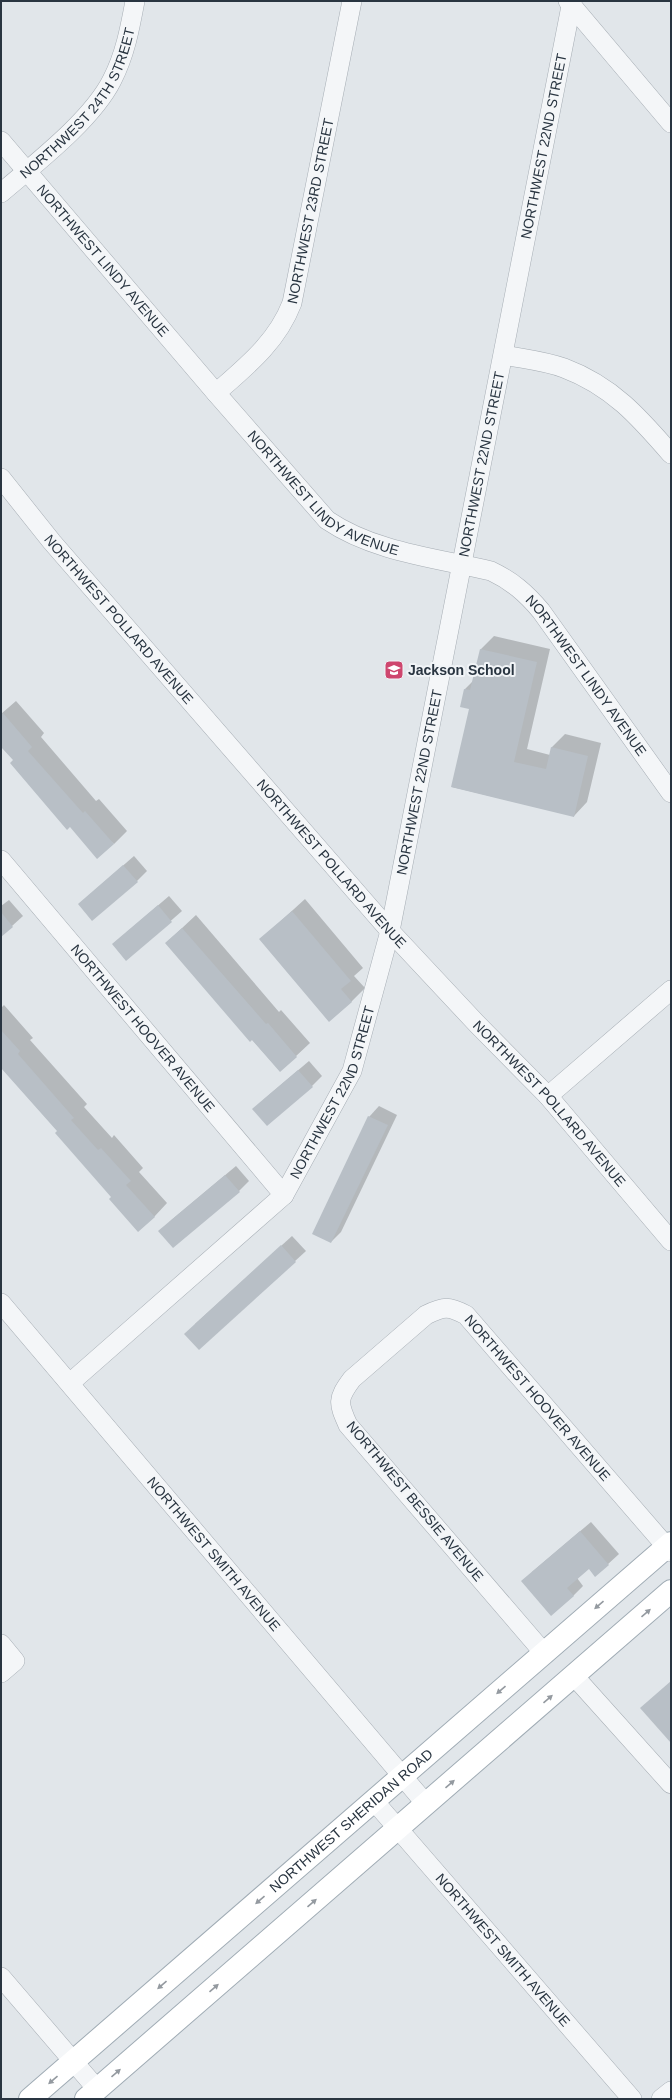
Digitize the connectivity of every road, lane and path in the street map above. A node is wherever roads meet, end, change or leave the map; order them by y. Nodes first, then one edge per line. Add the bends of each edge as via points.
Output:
1 (135, 1) edge
2 (352, 1) edge
3 (570, 2) edge
4 (671, 123) edge
5 (1, 141) edge
6 (26, 171) junction
7 (1, 193) edge
8 (504, 355) junction
9 (216, 393) junction
10 (671, 454) edge
11 (1, 478) edge
12 (462, 564) junction
13 (671, 793) edge
14 (2, 864) edge
15 (390, 931) junction
16 (671, 990) edge
17 (548, 1096) junction
18 (284, 1195) junction
19 (671, 1241) edge
20 (1, 1303) edge
21 (387, 1348) joint
22 (70, 1384) junction
23 (669, 1547) edge
24 (671, 1591) edge
25 (1, 1644) edge
26 (544, 1653) junction
27 (1, 1673) edge
28 (574, 1676) junction
29 (402, 1777) junction
30 (671, 1784) edge
31 (374, 1801) junction
32 (426, 1804) junction
33 (399, 1828) junction
34 (1, 1977) edge
35 (74, 2061) junction
36 (671, 2091) edge
37 (92, 2094) edge
38 (30, 2099) edge
39 (632, 2099) edge
40 (661, 2099) edge

1 - 6 street, NORTHWEST 24TH STREET via 121,60 112,81 84,118
2 - 9 street, NORTHWEST 23RD STREET via 292,303 284,323 266,347
3 - 4 street
3 - 8 street, NORTHWEST 22ND STREET
5 - 6 street, NORTHWEST LINDY AVENUE
6 - 7 street, NORTHWEST 24TH STREET
6 - 9 street, NORTHWEST LINDY AVENUE
8 - 10 street via 564,368 600,386 637,415
8 - 12 street, NORTHWEST 22ND STREET
9 - 12 street, NORTHWEST LINDY AVENUE via 327,520 341,530 377,545
11 - 15 street, NORTHWEST POLLARD AVENUE via 52,542
12 - 13 street, NORTHWEST LINDY AVENUE via 491,571 508,579 526,594 541,611
12 - 15 street, NORTHWEST 22ND STREET
14 - 18 street, NORTHWEST HOOVER AVENUE
15 - 17 street, NORTHWEST POLLARD AVENUE
15 - 18 street, NORTHWEST 22ND STREET via 352,1070
16 - 17 street
17 - 19 street, NORTHWEST POLLARD AVENUE
18 - 22 street, NORTHWEST 22ND STREET
20 - 22 street, NORTHWEST SMITH AVENUE
21 - 23 street, NORTHWEST HOOVER AVENUE via 426,1315 440,1308 454,1308 466,1315
21 - 26 street, NORTHWEST BESSIE AVENUE via 352,1379 342,1392 339,1406 348,1425
22 - 29 street, NORTHWEST SMITH AVENUE
23 -> 26 main road, NORTHWEST SHERIDAN ROAD
28 -> 24 main road
25 - 27 street via 15,1661
26 -> 29 main road, NORTHWEST SHERIDAN ROAD
28 - 30 street
32 -> 28 main road
29 - 31 main road, NORTHWEST SHERIDAN ROAD
29 - 32 street, NORTHWEST SMITH AVENUE
31 - 33 street, NORTHWEST SMITH AVENUE
31 -> 35 main road, NORTHWEST SHERIDAN ROAD
32 - 33 main road
37 -> 33 main road
33 - 39 street, NORTHWEST SMITH AVENUE
34 - 35 street
35 - 37 street
35 -> 38 main road, NORTHWEST SHERIDAN ROAD
36 - 40 street

